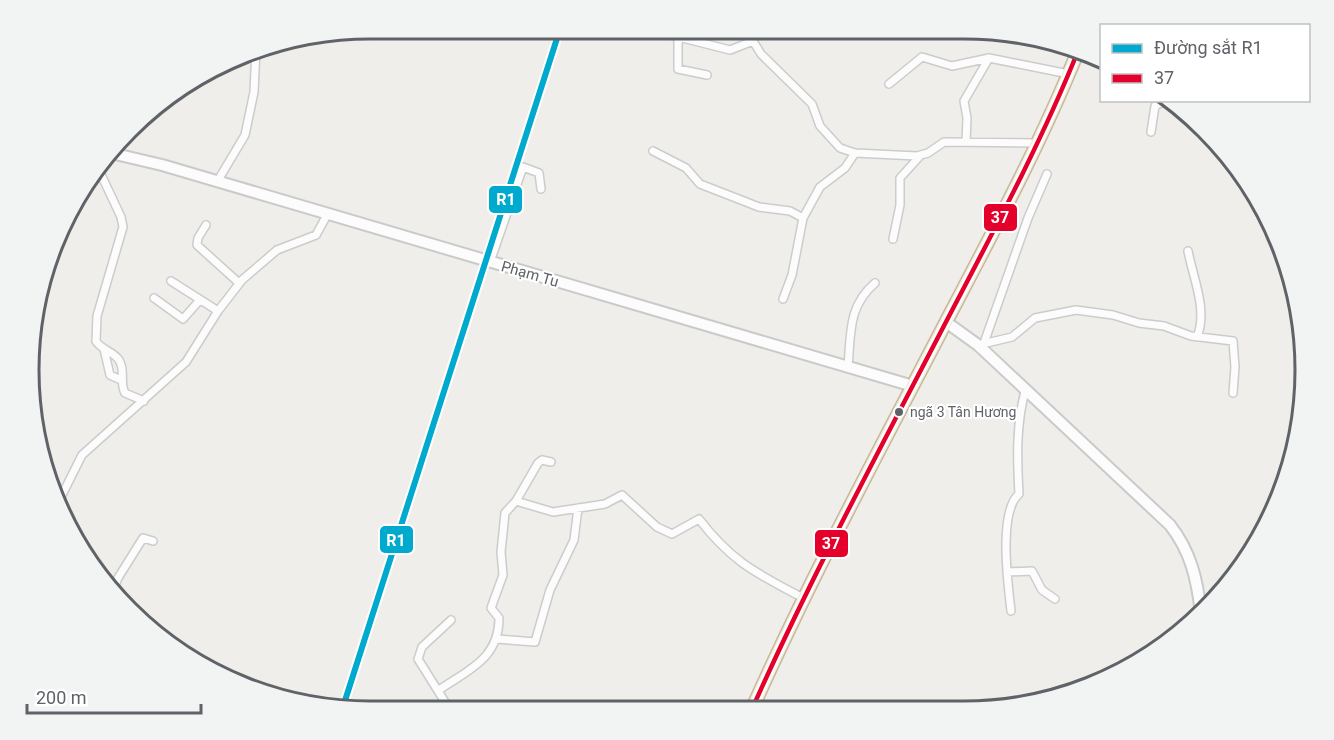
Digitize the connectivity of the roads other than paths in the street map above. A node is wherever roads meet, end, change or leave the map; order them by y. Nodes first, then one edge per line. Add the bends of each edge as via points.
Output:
1 (678, 39) edge
2 (682, 39) edge
3 (989, 58) junction
4 (1075, 59) edge
5 (255, 60) edge
6 (1069, 74) junction
7 (707, 75) dead end
8 (889, 84) dead end
9 (1161, 103) edge
10 (1151, 132) dead end
11 (966, 142) junction
12 (1036, 143) junction
13 (653, 151) dead end
14 (855, 153) junction
15 (119, 155) edge
16 (920, 156) junction
17 (1047, 174) dead end
18 (102, 176) edge
19 (217, 182) junction
20 (541, 189) dead end
21 (327, 215) junction
22 (802, 218) junction
23 (206, 225) dead end
24 (893, 239) dead end
25 (1188, 251) dead end
26 (490, 262) junction
27 (171, 281) dead end
28 (239, 283) junction
29 (875, 283) dead end
30 (154, 298) dead end
31 (783, 299) dead end
32 (199, 301) junction
33 (218, 311) junction
34 (946, 322) junction
35 (1197, 337) junction
36 (981, 344) junction
37 (104, 349) junction
38 (848, 366) junction
39 (122, 380) junction
40 (914, 386) junction
41 (1025, 391) junction
42 (1233, 393) dead end
43 (144, 401) junction
44 (551, 462) dead end
45 (63, 494) edge
46 (516, 501) junction
47 (578, 508) junction
48 (153, 541) dead end
49 (1008, 572) junction
50 (116, 583) edge
51 (803, 598) junction
52 (1055, 599) dead end
53 (1199, 602) edge
54 (1011, 611) dead end
55 (451, 620) dead end
56 (497, 639) junction
57 (439, 690) junction
58 (445, 701) edge
59 (756, 701) edge

1 - 7 street via 678,69
2 - 14 street via 730,50 753,41 761,54 812,104 820,126 840,148
3 - 6 street
3 - 8 street via 952,66 922,57
3 - 11 street via 964,101
4 - 6 highway
5 - 19 street via 254,92 245,135
6 - 12 highway
9 - 10 street via 1155,106
11 - 12 street
11 - 16 street via 944,142
12 - 34 highway via 1011,200
13 - 22 street via 686,168 700,184 759,207 790,211
14 - 16 street
14 - 22 street via 845,168 820,187
15 - 19 street, Phạm Tu
16 - 24 street via 900,178 900,206
17 - 36 street
18 - 37 street via 123,221 97,317 96,341
19 - 21 street, Phạm Tu
20 - 26 street via 539,173 523,167
21 - 26 street, Phạm Tu
21 - 28 street via 316,235 277,250
22 - 31 street via 792,275
23 - 28 street via 197,245
25 - 35 street via 1200,300 1202,322
26 - 38 street, Phạm Tu
27 - 32 street
28 - 33 street
29 - 38 street via 859,299 852,323
30 - 32 street via 183,319
32 - 33 street
33 - 43 street via 186,362
34 - 36 street
34 - 40 highway
35 - 36 street via 1113,315 1076,310 1035,318 1012,337
35 - 42 street via 1228,339 1235,344
36 - 41 street
37 - 39 street via 110,375
37 - 39 street via 118,358
38 - 40 street, Phạm Tu
39 - 43 street via 125,393
40 - 51 highway
41 - 49 street via 1018,422 1016,467 1020,494 1012,501 1006,532
41 - 53 street via 1170,525 1186,548
43 - 45 street via 83,454
44 - 46 street via 538,463
46 - 47 street via 553,512
46 - 56 street via 504,518 503,574 491,606 499,618
47 - 51 street via 605,504 622,495 657,527 672,534 699,519 711,537 743,566
47 - 56 street via 574,540 550,590 535,642
48 - 50 street via 143,538
49 - 52 street via 1032,571 1042,590
49 - 54 street
51 - 59 highway
55 - 57 street via 422,647 418,659
56 - 57 street via 487,657
57 - 58 street

